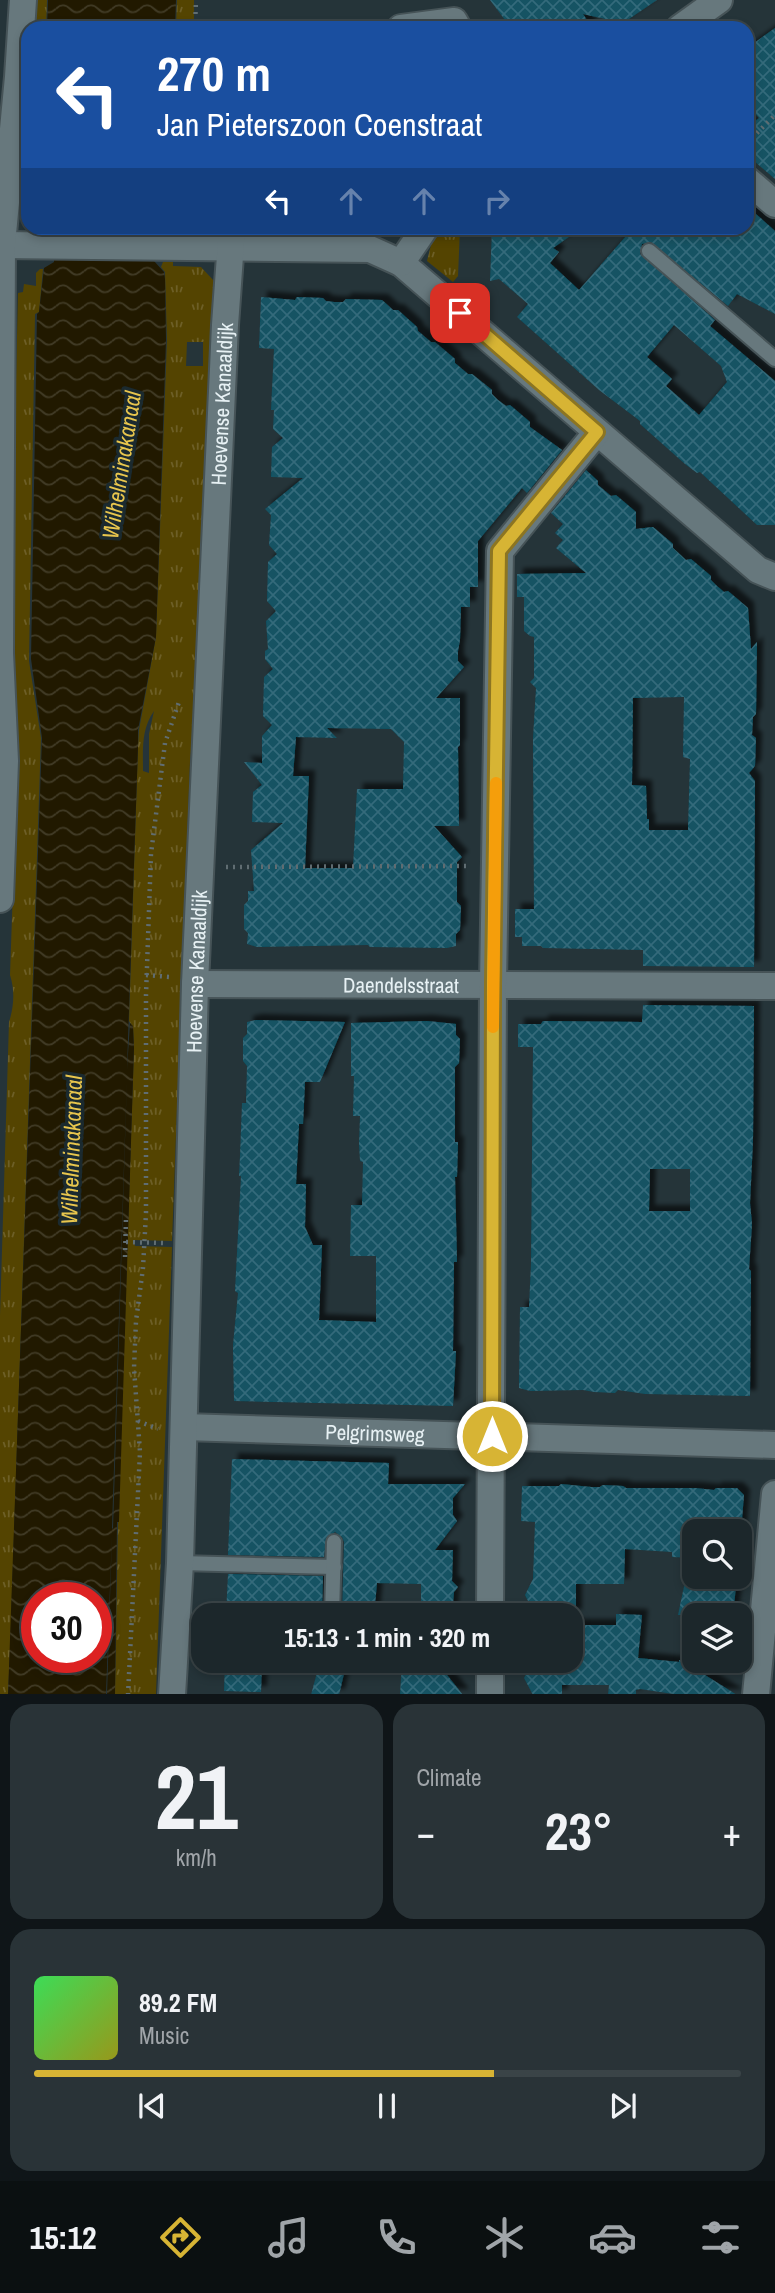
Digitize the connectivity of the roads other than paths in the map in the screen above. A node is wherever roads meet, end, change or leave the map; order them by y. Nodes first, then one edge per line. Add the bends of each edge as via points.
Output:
1 (23, 0) edge
2 (719, 0) edge
3 (458, 16) edge
4 (22, 21) edge
5 (434, 21) edge
6 (690, 21) edge
7 (21, 31) edge
8 (754, 186) edge
9 (775, 204) edge
10 (420, 235) edge
11 (232, 237) edge
12 (1, 244) edge
13 (649, 251) dead end
14 (401, 263) junction
15 (775, 359) edge
16 (597, 432) junction
17 (775, 577) edge
18 (0, 899) edge
19 (195, 984) junction
20 (493, 985) junction
21 (775, 986) edge
22 (184, 1427) junction
23 (492, 1436) junction
24 (775, 1445) edge
25 (775, 1494) edge
26 (334, 1542) dead end
27 (180, 1563) junction
28 (334, 1567) junction
29 (332, 1603) edge
30 (490, 1603) edge
31 (490, 1673) edge
32 (172, 1694) edge
33 (490, 1694) edge
34 (756, 1694) edge

1 - 4 street
2 - 6 street
3 - 5 street
7 - 12 street
8 - 9 street
10 - 14 street
11 - 12 street via 159,246
11 - 14 street via 370,249
11 - 19 street, Hoevense Kanaaldijk
12 - 18 street via 0,653 5,761
13 - 15 lane
14 - 16 street
16 - 17 street via 758,569
16 - 20 street via 499,551
19 - 20 street, Daendelsstraat
19 - 22 street, Hoevense Kanaaldijk
20 - 21 street, Daendelsstraat
20 - 23 street
22 - 23 street, Pelgrimsweg
22 - 27 street, Hoevense Kanaaldijk
23 - 24 street, Pelgrimsweg
23 - 30 street
25 - 34 street
26 - 28 lane
27 - 28 lane
27 - 32 street, Hoevense Kanaaldijk
28 - 29 lane
31 - 33 street

